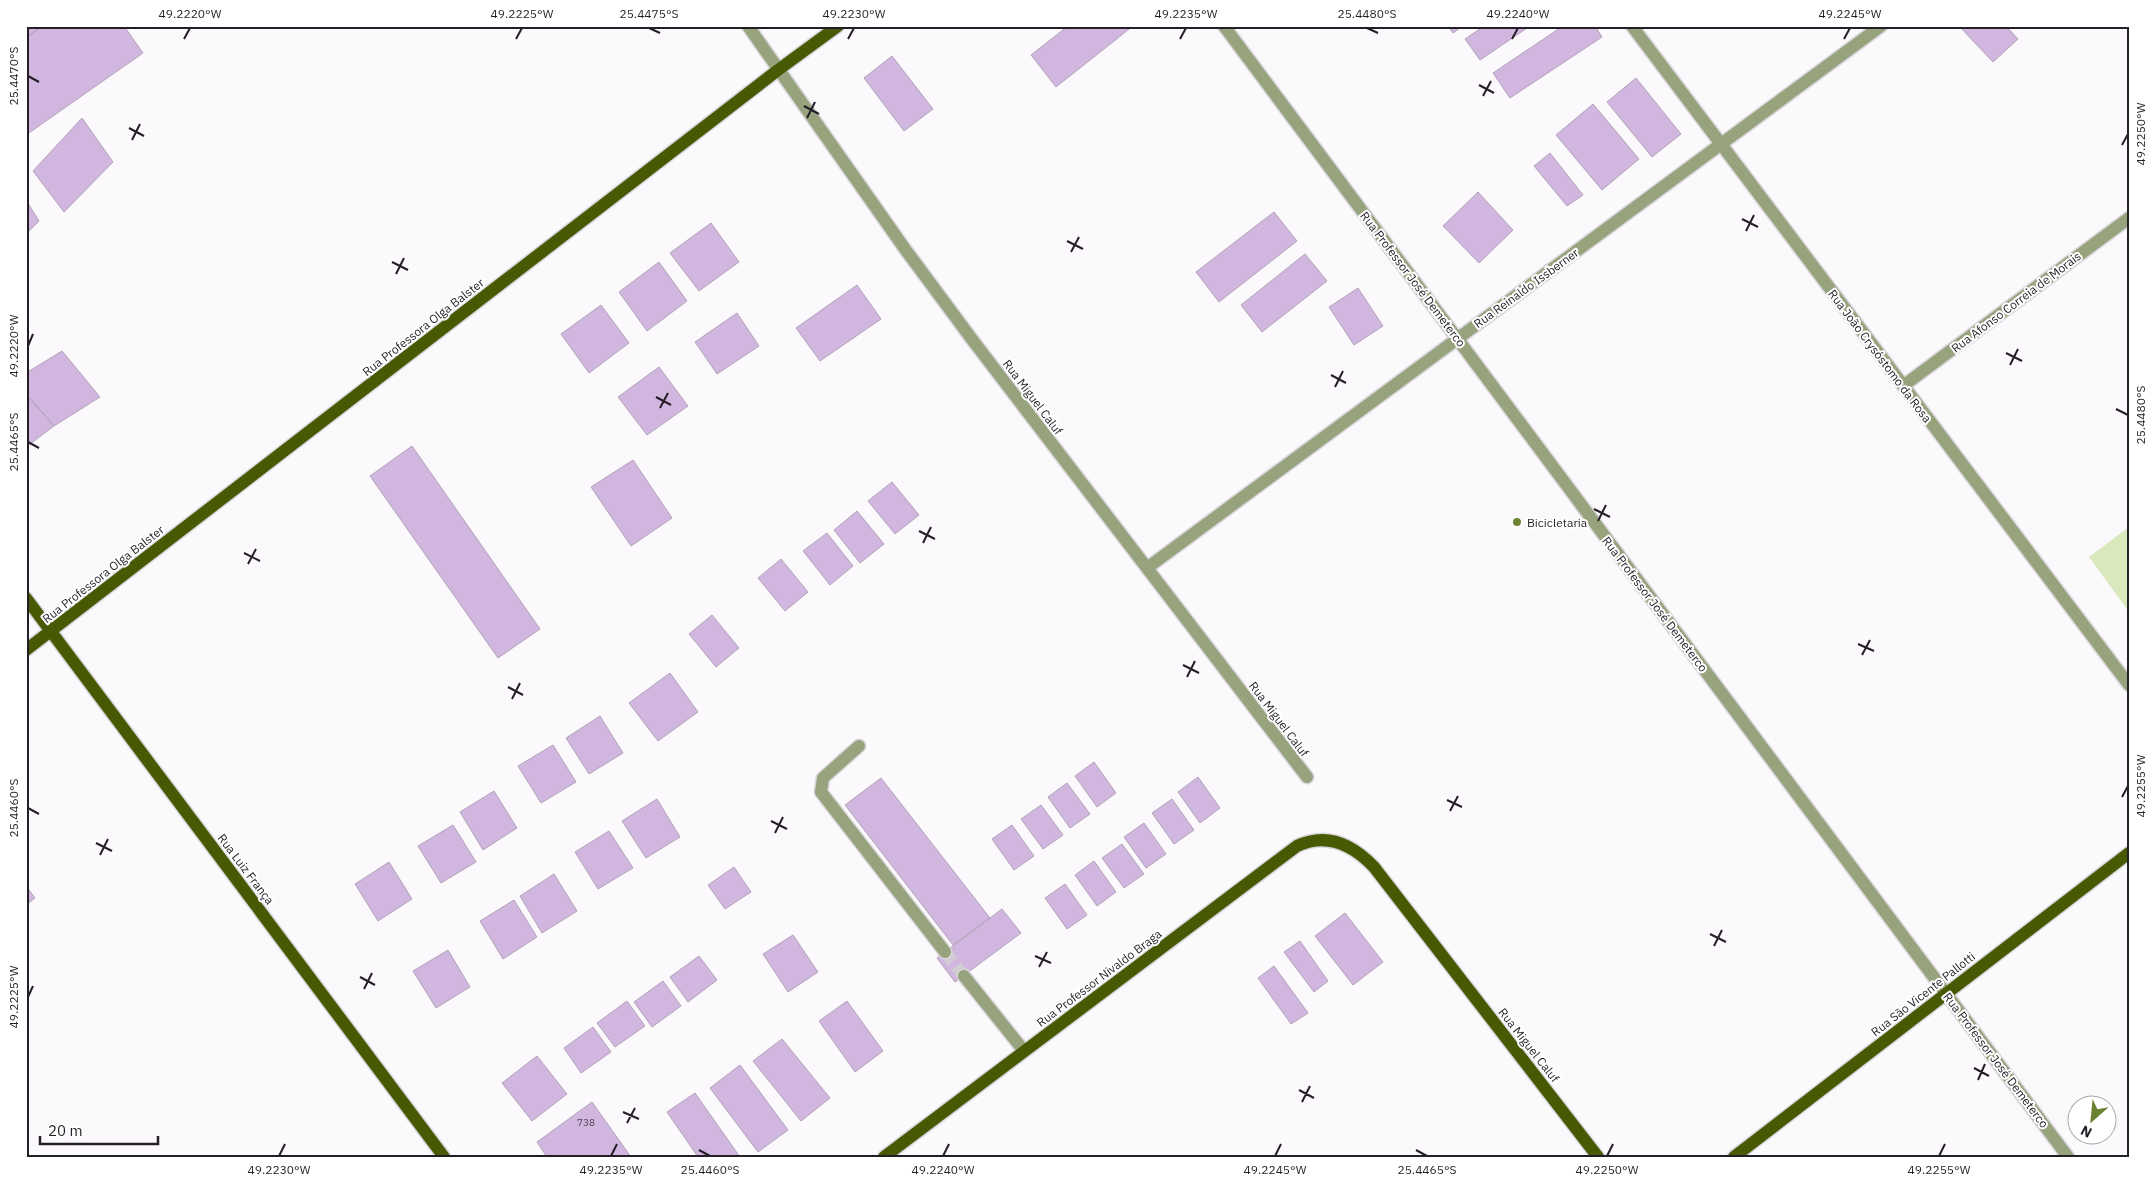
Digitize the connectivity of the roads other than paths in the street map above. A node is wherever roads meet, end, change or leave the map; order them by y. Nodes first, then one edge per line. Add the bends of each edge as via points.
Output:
1 (748, 26) edge
2 (838, 26) edge
3 (1224, 26) edge
4 (1632, 26) edge
5 (1881, 26) edge
6 (778, 70) junction
7 (1721, 144) junction
8 (2129, 218) edge
9 (1457, 339) junction
10 (1903, 386) junction
11 (1147, 568) junction
12 (26, 598) edge
13 (51, 631) junction
14 (26, 650) edge
15 (2129, 685) edge
16 (859, 746) dead end
17 (1307, 777) dead end
18 (1337, 842) joint
19 (2129, 853) edge
20 (945, 952) tunnel mouth
21 (964, 976) tunnel mouth
22 (1946, 994) junction
23 (1024, 1052) junction
24 (444, 1157) edge
25 (884, 1157) edge
26 (1598, 1157) edge
27 (1734, 1157) edge
28 (2068, 1157) edge

1 - 6 street, Rua Miguel Caluf
2 - 6 main road, Rua Professora Olga Balster
3 - 9 street, Rua Professor José Demeterco
4 - 7 street, Rua João Crysóstomo da Rosa
5 - 7 street, Rua Reinaldo Issberner
6 - 11 street, Rua Miguel Caluf via 974,342
6 - 13 main road, Rua Professora Olga Balster
7 - 9 street, Rua Reinaldo Issberner
7 - 10 street, Rua João Crysóstomo da Rosa
8 - 10 street, Rua Afonso Correia de Morais
9 - 11 street, Rua Reinaldo Issberner
9 - 22 street, Rua Professor José Demeterco
10 - 15 street, Rua João Crysóstomo da Rosa
11 - 17 street, Rua Miguel Caluf
12 - 13 main road, Rua Luiz França
13 - 14 main road, Rua Professora Olga Balster
13 - 24 main road, Rua Luiz França
16 - 20 street via 823,778 821,792
18 - 23 main road, Rua Professor Nivaldo Braga via 1317,840 1297,846
18 - 26 main road, Rua Miguel Caluf via 1353,849 1374,867
19 - 22 main road, Rua São Vicente Pallotti
21 - 23 street
22 - 27 main road, Rua São Vicente Pallotti
22 - 28 street, Rua Professor José Demeterco
23 - 25 main road, Rua Professor Nivaldo Braga

